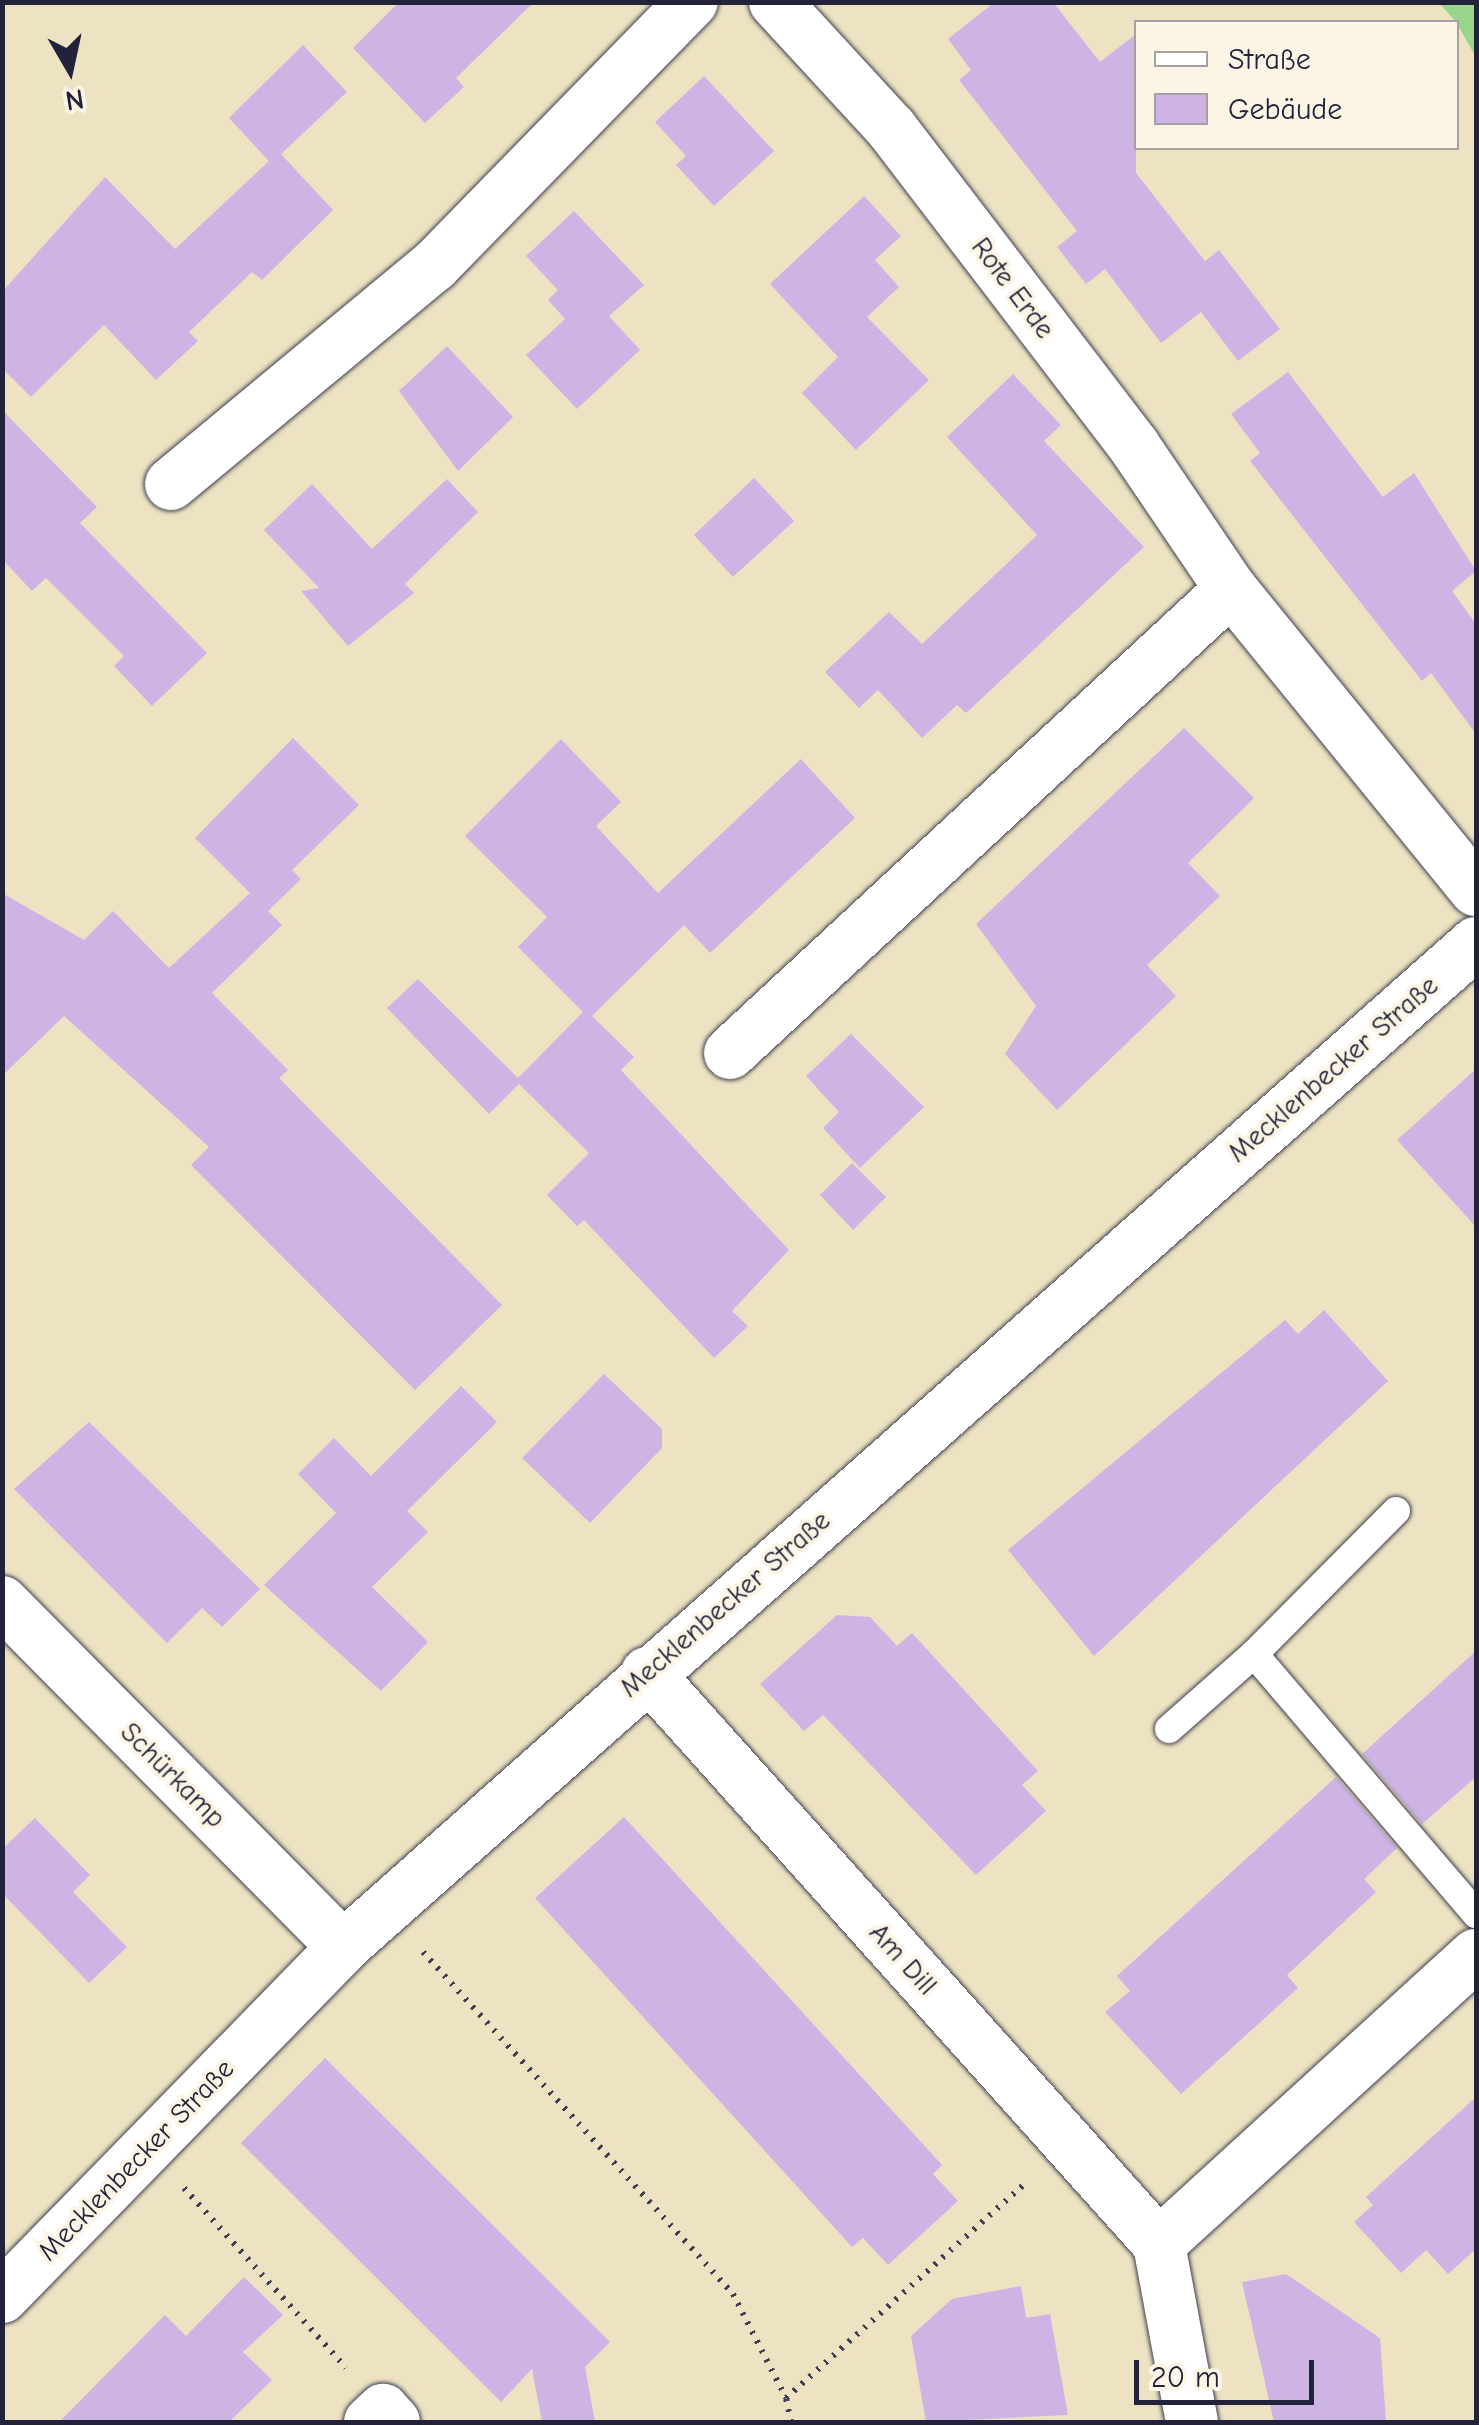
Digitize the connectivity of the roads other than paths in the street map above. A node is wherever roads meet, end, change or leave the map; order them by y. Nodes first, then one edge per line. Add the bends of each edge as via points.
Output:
1 (692, 2) edge
2 (775, 2) edge
3 (171, 484) dead end
4 (1231, 589) junction
5 (1476, 890) edge
6 (1476, 942) edge
7 (730, 1053) dead end
8 (1396, 1512) dead end
9 (2, 1602) edge
10 (1254, 1654) junction
11 (647, 1673) junction
12 (1170, 1730) dead end
13 (1476, 1914) edge
14 (343, 1947) junction
15 (1476, 1955) edge
16 (1159, 2244) junction
17 (2, 2297) edge
18 (1192, 2422) edge

1 - 3 street via 434,266
2 - 4 street, Rote Erde via 890,128 1134,446
4 - 5 street, Rote Erde
4 - 7 street
6 - 11 street, Mecklenbecker Straße
8 - 10 lane
9 - 14 street, Schürkamp
10 - 12 lane
10 - 13 lane
11 - 14 street, Mecklenbecker Straße
11 - 16 street, Am Dill
14 - 17 street, Mecklenbecker Straße
15 - 16 street
16 - 18 street

